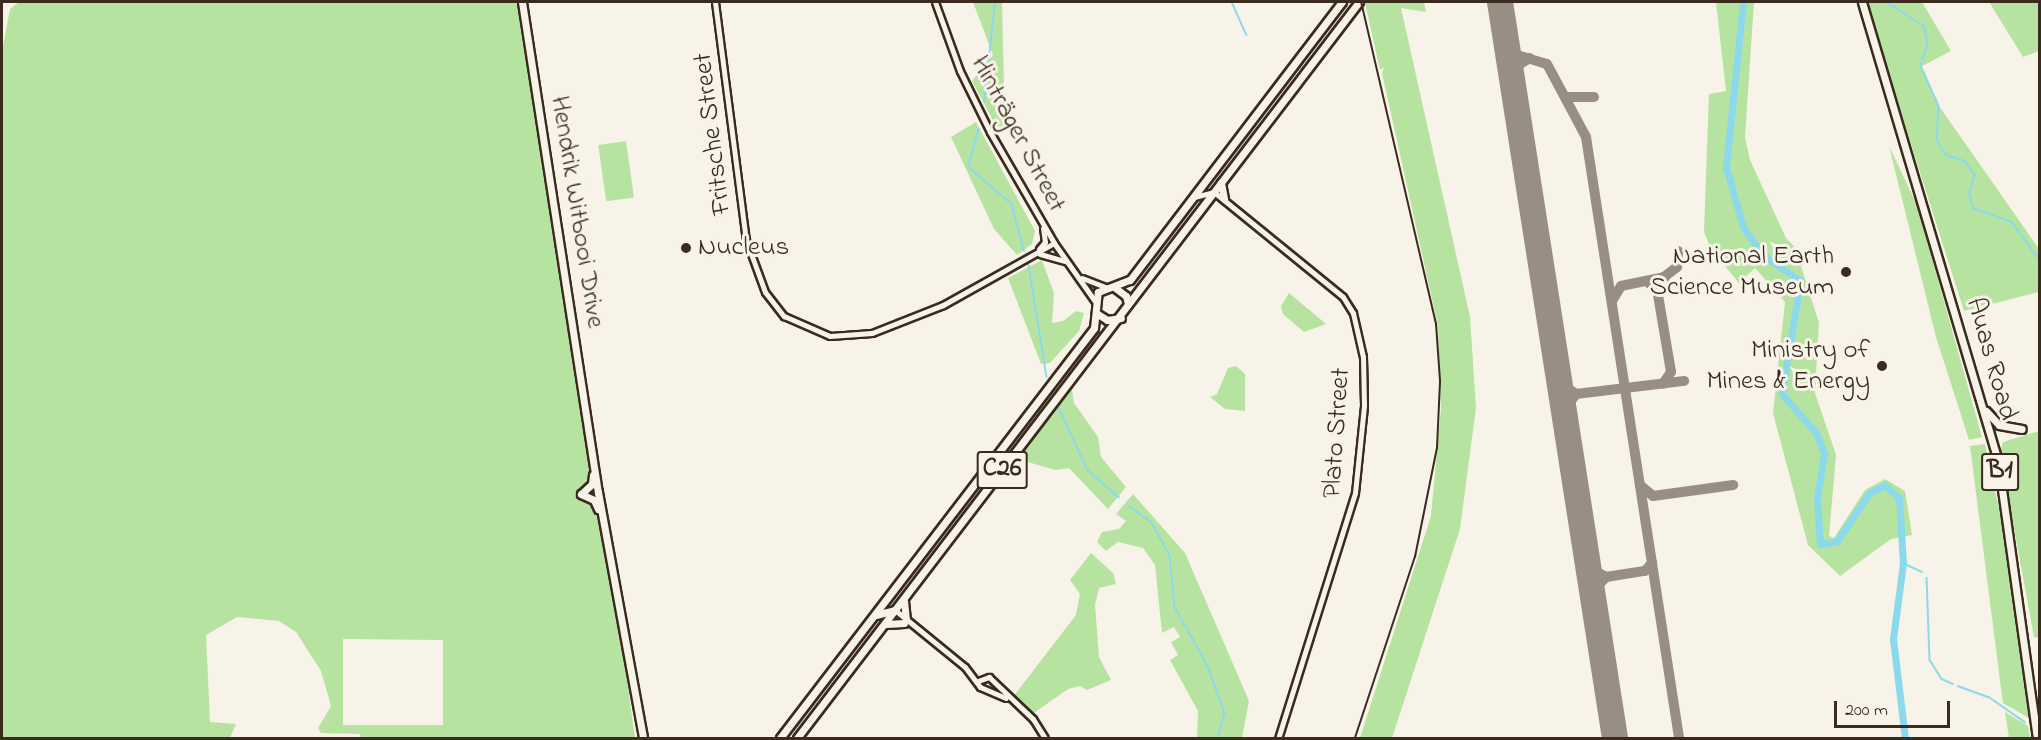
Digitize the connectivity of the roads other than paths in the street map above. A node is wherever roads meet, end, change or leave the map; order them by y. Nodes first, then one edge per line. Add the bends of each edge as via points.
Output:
1 (520, 2) edge
2 (715, 2) edge
3 (935, 2) edge
4 (1342, 2) edge
5 (1862, 2) edge
6 (1358, 3) edge
7 (1209, 176) junction
8 (1221, 183) junction
9 (1212, 193) junction
10 (1193, 198) junction
11 (1222, 200) junction
12 (1207, 202) junction
13 (1042, 222) junction
14 (1054, 243) junction
15 (1026, 259) junction
16 (1069, 264) junction
17 (1081, 277) junction
18 (1114, 286) junction
19 (1105, 287) junction
20 (1094, 300) junction
21 (1128, 304) junction
22 (1096, 313) junction
23 (1121, 318) junction
24 (587, 400) junction
25 (1984, 410) junction
26 (2022, 429) dead end
27 (591, 448) junction
28 (606, 538) junction
29 (614, 565) junction
30 (893, 590) junction
31 (904, 598) junction
32 (892, 611) junction
33 (870, 621) junction
34 (905, 621) junction
35 (886, 624) junction
36 (965, 667) junction
37 (983, 675) junction
38 (978, 681) junction
39 (991, 681) junction
40 (986, 688) junction
41 (1006, 698) junction
42 (641, 738) edge
43 (780, 738) edge
44 (797, 738) edge
45 (1045, 738) edge
46 (1278, 738) edge
47 (2037, 738) edge

1 - 24 main road, Hendrik Witbooi Drive
2 - 15 street, Fritsche Street via 746,240 765,292 781,313 830,336 872,333 943,305
3 - 13 street, Hinträger Street via 967,89
4 - 7 main road
5 - 25 main road, Auas Road / B1
6 - 8 main road, C26
7 - 9 street
7 - 10 main road
8 - 9 main road, C26
8 - 11 main road
9 - 10 street
9 - 11 street, Plato Street
9 - 12 main road, C26
10 - 18 main road via 1130,280
11 - 12 main road
11 - 46 street, Plato Street via 1343,297 1353,313 1363,357 1364,406 1355,493 1343,543
12 - 21 main road, C26
13 - 14 street, Hinträger Street
13 - 15 street via 1044,245
14 - 15 street, Fritsche Street
14 - 16 street, Hinträger Street
15 - 16 street via 1046,252
16 - 17 street, Hinträger Street
17 - 19 street, Hinträger Street
17 - 20 street, Hinträger Street
18 - 19 main road
18 - 21 main road via 1126,296
19 - 20 main road
20 - 22 main road
21 - 23 main road, C26
22 - 23 main road via 1107,320
22 - 30 main road, C26 via 1094,328
23 - 31 main road, C26
24 - 27 main road, Hendrik Witbooi Drive
24 - 29 main road, Hendrik Witbooi Drive
25 - 26 main road via 1999,425
25 - 47 main road, Auas Road / B1 via 2006,507
27 - 28 main road, Hendrik Witbooi Drive
27 - 28 main road via 593,480 581,494 594,500
28 - 29 main road, Hendrik Witbooi Drive
29 - 42 main road, Hendrik Witbooi Drive
30 - 32 main road
30 - 33 main road, C26
31 - 32 main road, C26
31 - 34 main road
32 - 33 main road
32 - 34 street
32 - 35 main road, C26
33 - 43 main road, C26
34 - 35 main road
34 - 36 street
35 - 44 main road, C26
36 - 37 street
36 - 38 street
37 - 38 street
37 - 39 street
38 - 40 street
39 - 40 street
39 - 41 street
40 - 41 street
41 - 45 street via 1033,719

